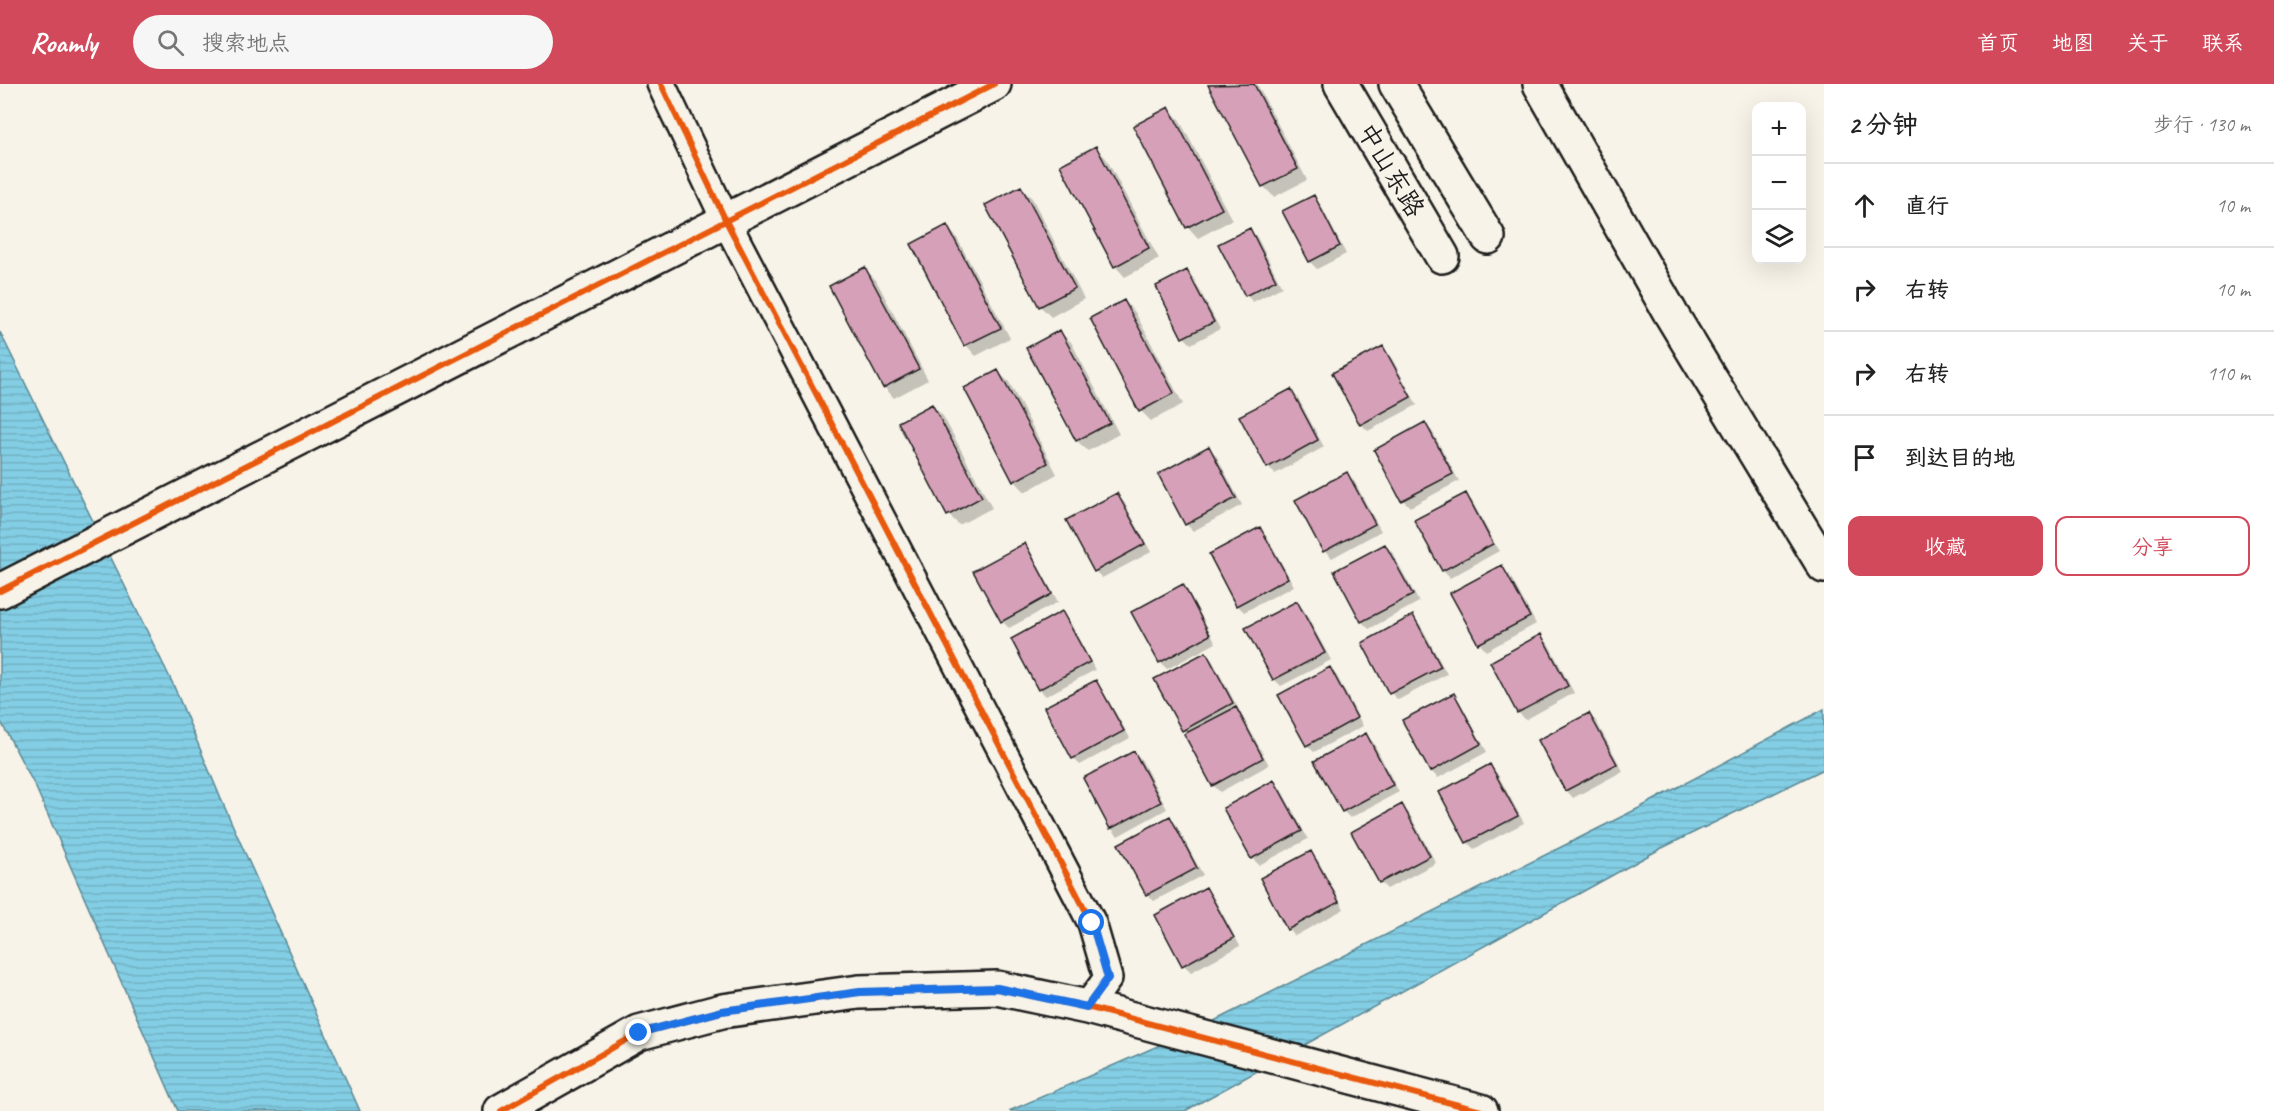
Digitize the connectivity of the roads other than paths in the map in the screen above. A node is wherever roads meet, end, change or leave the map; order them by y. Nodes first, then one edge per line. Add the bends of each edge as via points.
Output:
1 (661, 84) edge
2 (994, 84) edge
3 (1341, 84) edge
4 (1396, 84) edge
5 (1540, 84) edge
6 (726, 221) junction
7 (1488, 237) dead end
8 (1442, 256) dead end
9 (1824, 566) edge
10 (0, 591) edge
11 (1087, 1007) junction
12 (501, 1111) edge
13 (1481, 1111) edge

1 - 6 street
2 - 6 street
3 - 8 street, 中山东路
4 - 7 street, 中山东路
5 - 9 street via 1671,314
6 - 10 street
6 - 11 street via 1092,923 1108,978
11 - 12 street via 997,988 860,992 722,1011 639,1033
11 - 13 street

